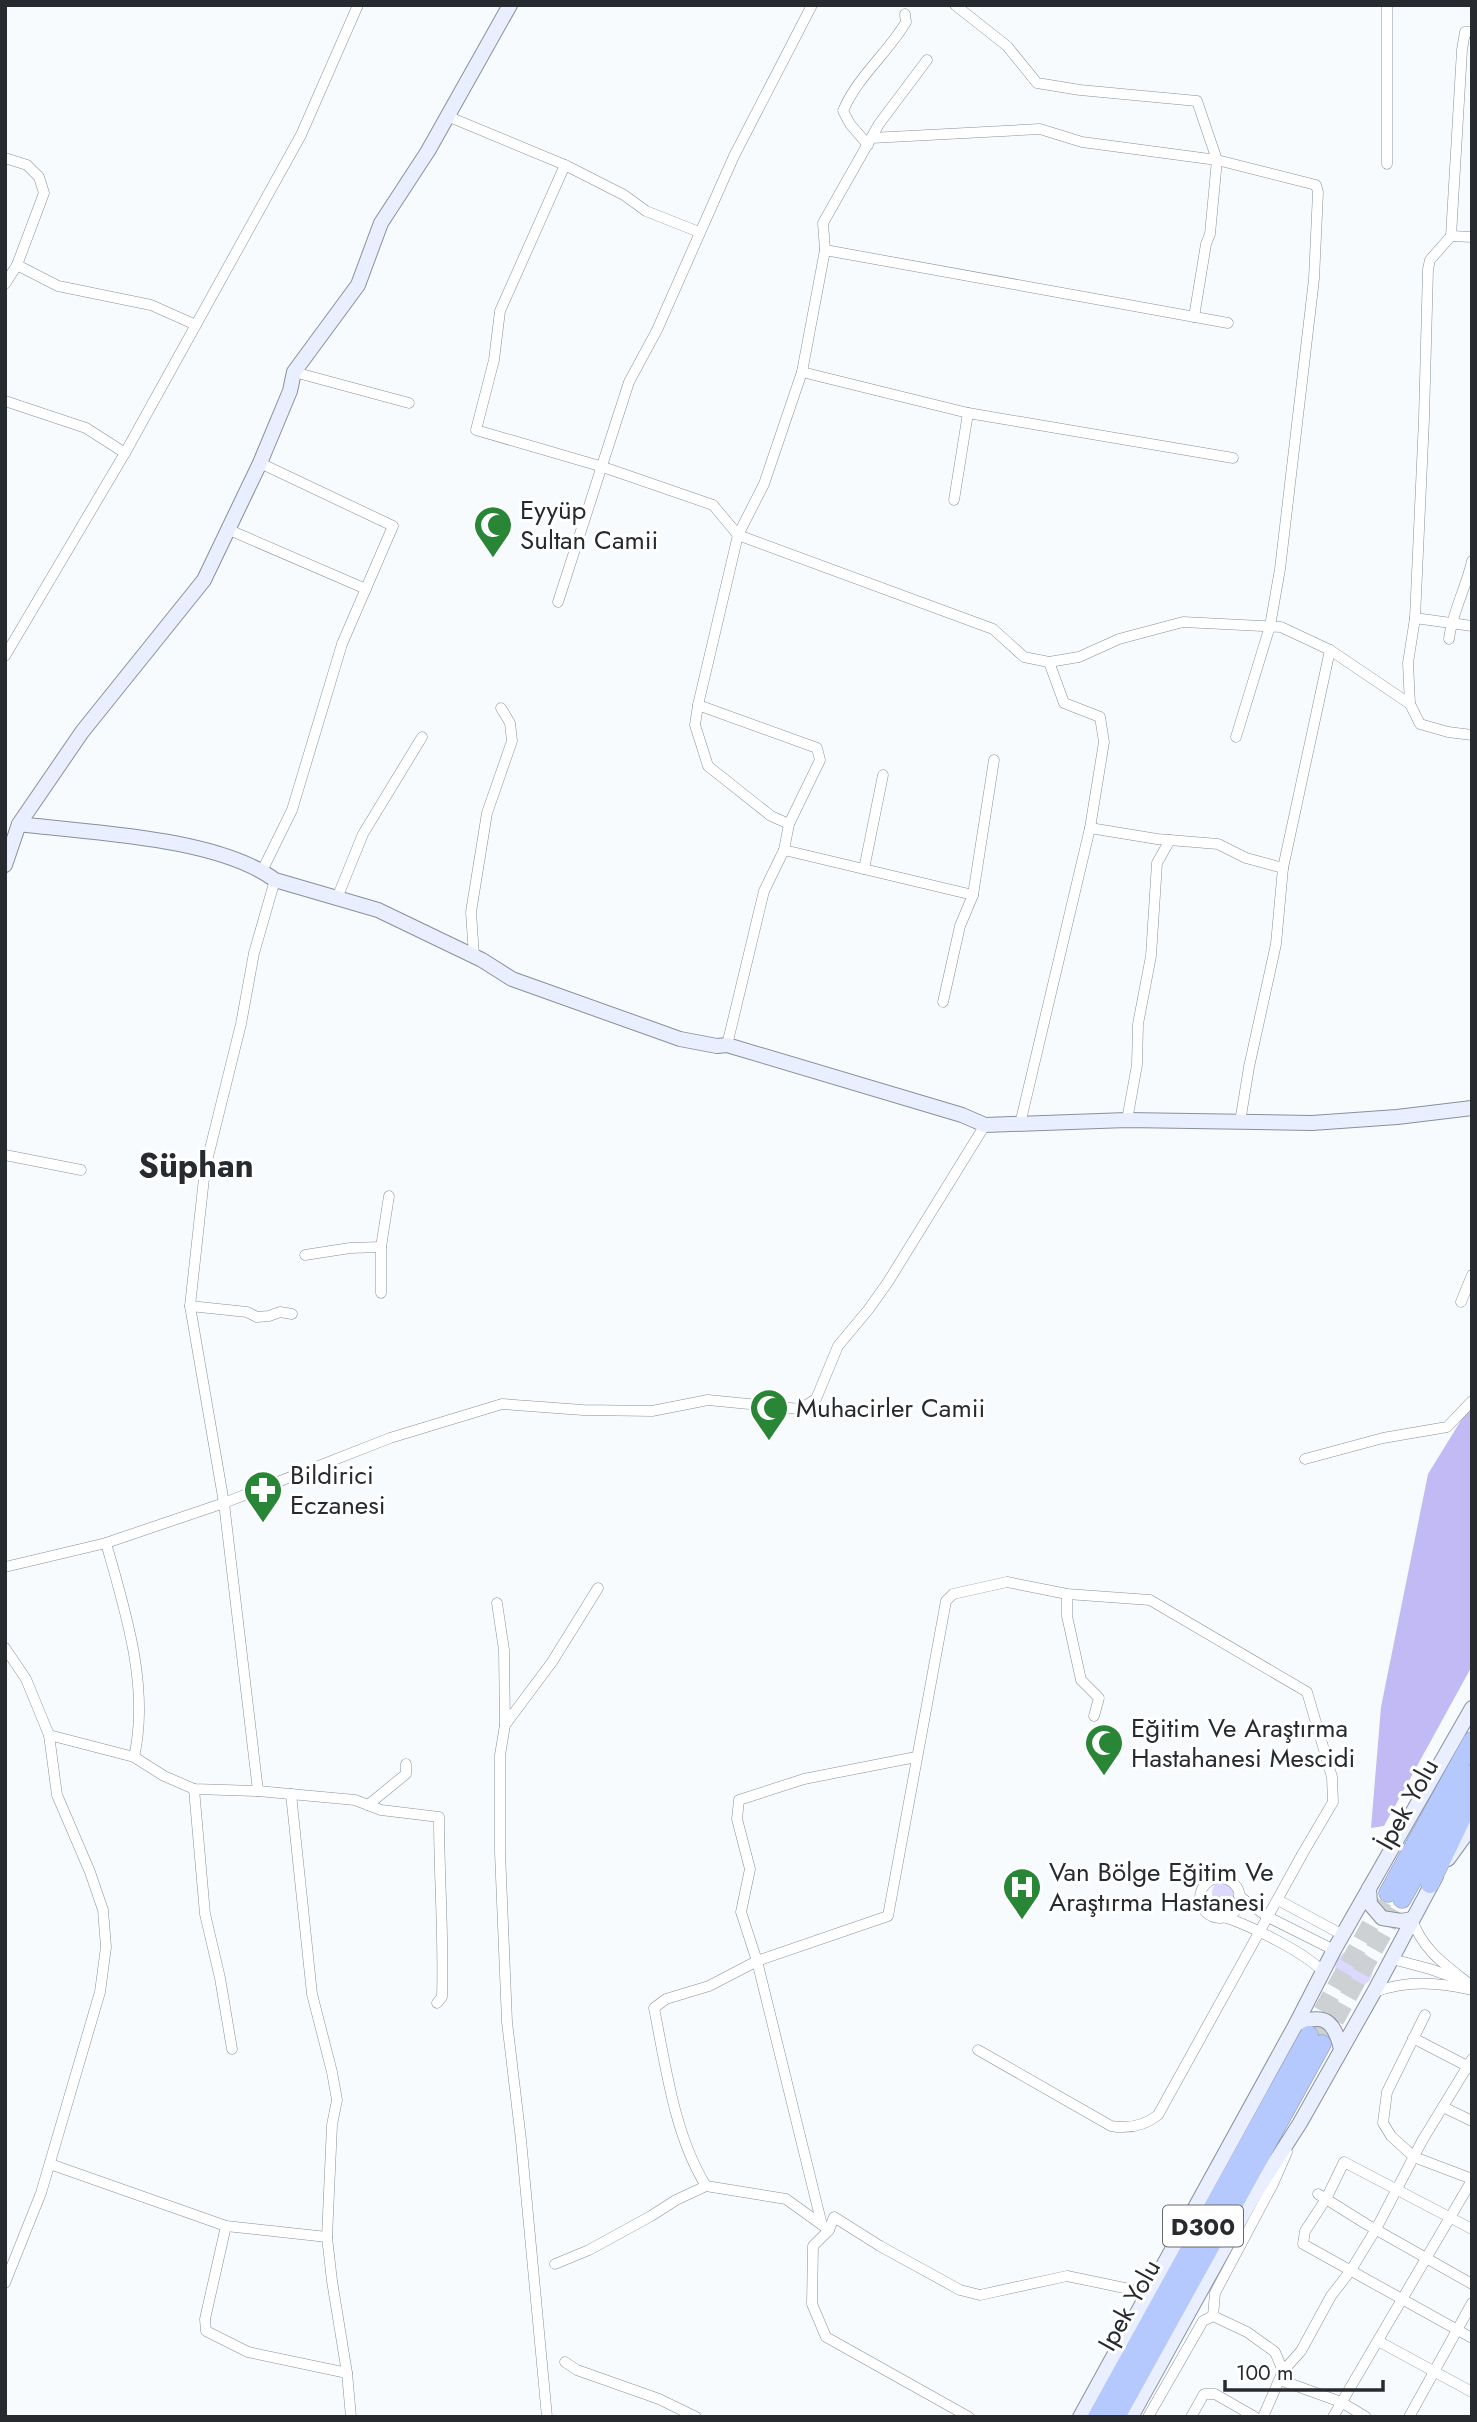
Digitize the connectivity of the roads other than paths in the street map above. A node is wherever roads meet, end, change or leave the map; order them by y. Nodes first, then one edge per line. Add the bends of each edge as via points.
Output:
1 (358, 5) edge
2 (510, 5) edge
3 (812, 5) edge
4 (955, 5) edge
5 (1387, 5) edge
6 (905, 14) dead end
7 (1472, 32) edge
8 (927, 60) dead end
9 (447, 116) junction
10 (870, 141) junction
11 (5, 158) edge
12 (1217, 160) junction
13 (1387, 164) dead end
14 (565, 166) junction
15 (699, 232) junction
16 (1451, 236) junction
17 (1472, 237) edge
18 (825, 250) junction
19 (17, 265) junction
20 (5, 285) edge
21 (1194, 317) junction
22 (1228, 323) dead end
23 (196, 325) junction
24 (294, 372) junction
25 (802, 372) junction
26 (5, 401) edge
27 (409, 403) dead end
28 (968, 413) junction
29 (125, 453) junction
30 (1233, 458) dead end
31 (260, 463) junction
32 (603, 467) junction
33 (954, 500) dead end
34 (227, 530) junction
35 (738, 535) junction
36 (1472, 561) edge
37 (366, 589) junction
38 (558, 602) dead end
39 (1415, 618) junction
40 (1451, 623) junction
41 (1270, 626) junction
42 (1472, 626) edge
43 (1449, 639) dead end
44 (1330, 650) junction
45 (5, 656) edge
46 (1049, 662) junction
47 (1410, 704) junction
48 (698, 705) junction
49 (501, 708) dead end
50 (1472, 735) edge
51 (422, 737) dead end
52 (1236, 737) dead end
53 (994, 760) dead end
54 (883, 775) dead end
55 (19, 824) junction
56 (789, 824) junction
57 (1090, 828) junction
58 (1170, 840) junction
59 (784, 850) junction
60 (5, 865) edge
61 (1283, 868) junction
62 (864, 869) junction
63 (262, 871) junction
64 (275, 880) junction
65 (973, 895) junction
66 (337, 898) junction
67 (474, 956) junction
68 (943, 1002) dead end
69 (727, 1045) junction
70 (1472, 1108) edge
71 (1127, 1120) junction
72 (1240, 1122) junction
73 (1020, 1124) junction
74 (985, 1125) junction
75 (5, 1155) edge
76 (82, 1170) dead end
77 (389, 1196) dead end
78 (381, 1247) junction
79 (305, 1255) dead end
80 (1472, 1275) edge
81 (382, 1293) dead end
82 (1461, 1303) dead end
83 (190, 1306) junction
84 (292, 1314) dead end
85 (1472, 1401) edge
86 (1305, 1459) dead end
87 (224, 1503) junction
88 (106, 1543) junction
89 (5, 1567) edge
90 (598, 1588) dead end
91 (1067, 1594) junction
92 (497, 1603) dead end
93 (5, 1648) edge
94 (1472, 1708) edge
95 (1094, 1716) dead end
96 (506, 1725) junction
97 (49, 1735) junction
98 (1472, 1741) edge
99 (134, 1757) junction
100 (916, 1757) junction
101 (406, 1764) dead end
102 (1472, 1774) edge
103 (194, 1789) junction
104 (258, 1791) junction
105 (292, 1794) junction
106 (1472, 1798) edge
107 (368, 1805) junction
108 (1472, 1826) edge
109 (1430, 1884) junction
110 (1369, 1887) junction
111 (1239, 1896) junction
112 (1278, 1900) junction
113 (1223, 1917) junction
114 (1268, 1917) junction
115 (1412, 1919) junction
116 (1259, 1933) junction
117 (1343, 1935) junction
118 (1334, 1950) junction
119 (1392, 1959) junction
120 (757, 1961) junction
121 (1324, 1973) junction
122 (1471, 1986) edge
123 (1374, 1992) junction
124 (436, 2003) dead end
125 (1424, 2015) dead end
126 (1309, 2034) junction
127 (1413, 2038) junction
128 (233, 2049) dead end
129 (1341, 2049) junction
130 (978, 2050) dead end
131 (1470, 2064) edge
132 (1443, 2107) junction
133 (1472, 2121) edge
134 (1300, 2123) junction
135 (1414, 2157) junction
136 (50, 2164) junction
137 (1472, 2179) edge
138 (706, 2186) junction
139 (1397, 2191) junction
140 (1322, 2196) junction
141 (1451, 2218) junction
142 (226, 2226) junction
143 (826, 2228) junction
144 (1472, 2229) edge
145 (1376, 2230) junction
146 (327, 2236) junction
147 (1426, 2258) junction
148 (555, 2264) dead end
149 (1351, 2270) junction
150 (5, 2283) edge
151 (1472, 2284) edge
152 (1147, 2297) junction
153 (1403, 2298) junction
154 (1472, 2304) edge
155 (1213, 2316) junction
156 (1457, 2329) junction
157 (1472, 2338) edge
158 (1378, 2341) junction
159 (565, 2362) dead end
160 (1433, 2371) junction
161 (347, 2373) junction
162 (1282, 2375) junction
163 (1472, 2392) edge
164 (1341, 2402) junction
165 (351, 2417) edge
166 (547, 2417) edge
167 (696, 2417) edge
168 (969, 2417) edge
169 (1080, 2417) edge
170 (1097, 2417) edge
171 (1116, 2417) edge
172 (1131, 2417) edge
173 (1148, 2417) edge
174 (1191, 2417) edge
175 (1255, 2417) edge
176 (1263, 2417) edge
177 (1333, 2417) edge
178 (1366, 2417) edge
179 (1409, 2417) edge

1 - 23 street via 301,135
2 - 9 street
3 - 15 street
4 - 12 street via 1007,46 1037,83 1197,101
5 - 13 street
6 - 10 street via 899,34 844,111 850,124
7 - 16 street via 1465,32 1462,50
8 - 10 street
9 - 14 street
9 - 24 street via 382,223 358,285
10 - 12 street via 1040,129 1082,142
10 - 18 street via 823,223
11 - 19 street via 27,165 39,177 44,193
12 - 21 street via 1210,234
12 - 41 street via 1311,182 1318,192 1300,408
14 - 15 street via 646,211
14 - 32 street via 500,311 494,360 476,430
15 - 32 street via 629,383
16 - 17 street
16 - 39 street via 1430,260 1428,269
18 - 21 street
18 - 25 street
19 - 20 street
19 - 23 street via 58,286 151,305
21 - 22 street
23 - 29 street
24 - 27 street
24 - 31 street
25 - 28 street
25 - 35 street via 764,484
26 - 29 street via 86,428
28 - 30 street
28 - 33 street
29 - 45 street
31 - 34 street
31 - 37 street via 393,526
32 - 35 street via 713,505
32 - 38 street
34 - 37 street
34 - 55 street via 204,580 82,732
35 - 46 street via 993,629 1024,657
35 - 48 street
36 - 40 street
37 - 63 street via 342,644 292,810
39 - 40 street
39 - 47 street via 1408,663
40 - 42 street
40 - 43 street
41 - 44 street
41 - 46 street via 1183,622 1119,639 1079,657
41 - 52 street
44 - 47 street
44 - 61 street
46 - 57 street via 1064,703 1100,717 1104,742
47 - 50 street via 1420,724
48 - 56 street via 695,725 708,766 771,816
48 - 56 street via 817,748 820,760
49 - 67 street via 510,723 512,741 487,813 471,912
51 - 66 street via 363,834
53 - 65 street
54 - 62 street
55 - 60 street
55 - 63 street via 213,851
56 - 59 street
57 - 58 street
57 - 73 street
58 - 61 street via 1218,844
58 - 71 street via 1157,863 1151,956
59 - 62 street
59 - 69 street via 764,891
61 - 72 street via 1276,944
62 - 65 street
63 - 64 street
64 - 66 street
64 - 83 street via 205,1169
65 - 68 street via 960,926
66 - 67 street via 377,910
67 - 69 street via 512,979 680,1039
69 - 74 street
70 - 72 street via 1312,1123
71 - 72 street
71 - 73 street
73 - 74 street
74 - 87 street via 888,1282 838,1346 816,1399 800,1409 708,1400 652,1411 502,1404 390,1438
75 - 76 street
77 - 78 street
78 - 79 street
78 - 81 street
80 - 82 street
83 - 84 street via 257,1317
83 - 87 street
85 - 86 street via 1447,1427 1382,1438
87 - 88 street
87 - 104 street
88 - 89 street
88 - 99 street via 130,1628 139,1709
90 - 96 street
91 - 95 street via 1067,1616 1081,1680 1099,1698
91 - 100 street via 1007,1582 953,1594 946,1601
91 - 112 street via 1150,1600 1307,1692 1334,1794
92 - 96 street via 505,1650
93 - 97 street via 26,1678
94 - 110 street
96 - 166 street via 500,1755 500,1852 507,2022
97 - 99 street
97 - 136 street via 57,1796 103,1910 106,1947 100,1992
98 - 102 highway, İpek Yolu via 1395,1896
99 - 103 street
100 - 120 street via 888,1916
100 - 120 street via 804,1779 738,1800 737,1819 750,1868 741,1912
101 - 107 street via 406,1774
103 - 104 street
103 - 128 street via 205,1914
104 - 105 street
105 - 107 street
105 - 146 street via 312,1994 337,2100
106 - 109 highway
107 - 124 street via 439,1817 444,1937 442,1997
108 - 109 street
109 - 115 street
110 - 115 street via 1370,1904 1382,1918
110 - 117 street
111 - 113 street via 1237,1908
111 - 113 street via 1234,1885 1223,1879 1204,1886 1201,1905 1210,1916
111 - 114 street
112 - 114 street
112 - 117 street
113 - 116 street
114 - 116 street
114 - 118 street
115 - 119 street
115 - 122 street via 1429,1951
116 - 121 street
116 - 130 street via 1166,2102 1158,2115 1144,2123 1111,2126
117 - 118 street
118 - 121 street
119 - 122 street
119 - 123 street
120 - 138 street via 654,2008 681,2132
120 - 143 street
121 - 126 street
122 - 123 street via 1416,1982
123 - 129 street
125 - 127 street
126 - 129 street via 1317,2018 1326,2020 1334,2026
126 - 152 street
126 - 170 highway, Ipek Yolu / D300
126 - 171 highway, Ipek Yolu / D300
127 - 131 street
127 - 135 street via 1387,2092 1383,2123
129 - 134 street
131 - 132 street
132 - 133 street
132 - 135 street
134 - 155 street via 1214,2293
134 - 172 street via 1252,2197
135 - 137 street
135 - 139 street
136 - 142 street
136 - 150 street
137 - 141 street
138 - 143 street via 786,2200
138 - 148 street
139 - 140 street via 1344,2162
139 - 141 street
139 - 145 street
140 - 145 street
140 - 149 street via 1303,2244
141 - 144 street
141 - 147 street
142 - 146 street
142 - 161 street via 206,2331 248,2352
143 - 152 street via 834,2217 960,2290 980,2295 1067,2277 1134,2290
143 - 168 street via 813,2246 812,2304 827,2337
145 - 147 street
145 - 149 street
146 - 161 street
147 - 151 street
147 - 153 street
149 - 153 street
149 - 162 street
152 - 169 street
153 - 156 street
153 - 158 street
154 - 156 street
155 - 162 street via 1275,2352
155 - 173 street via 1203,2321
156 - 157 street
156 - 160 street
158 - 160 street
158 - 164 street
159 - 167 street
160 - 163 street
160 - 179 street
161 - 165 street
162 - 164 street
162 - 176 street
164 - 177 street
164 - 178 street
174 - 175 street via 1204,2394 1215,2394

